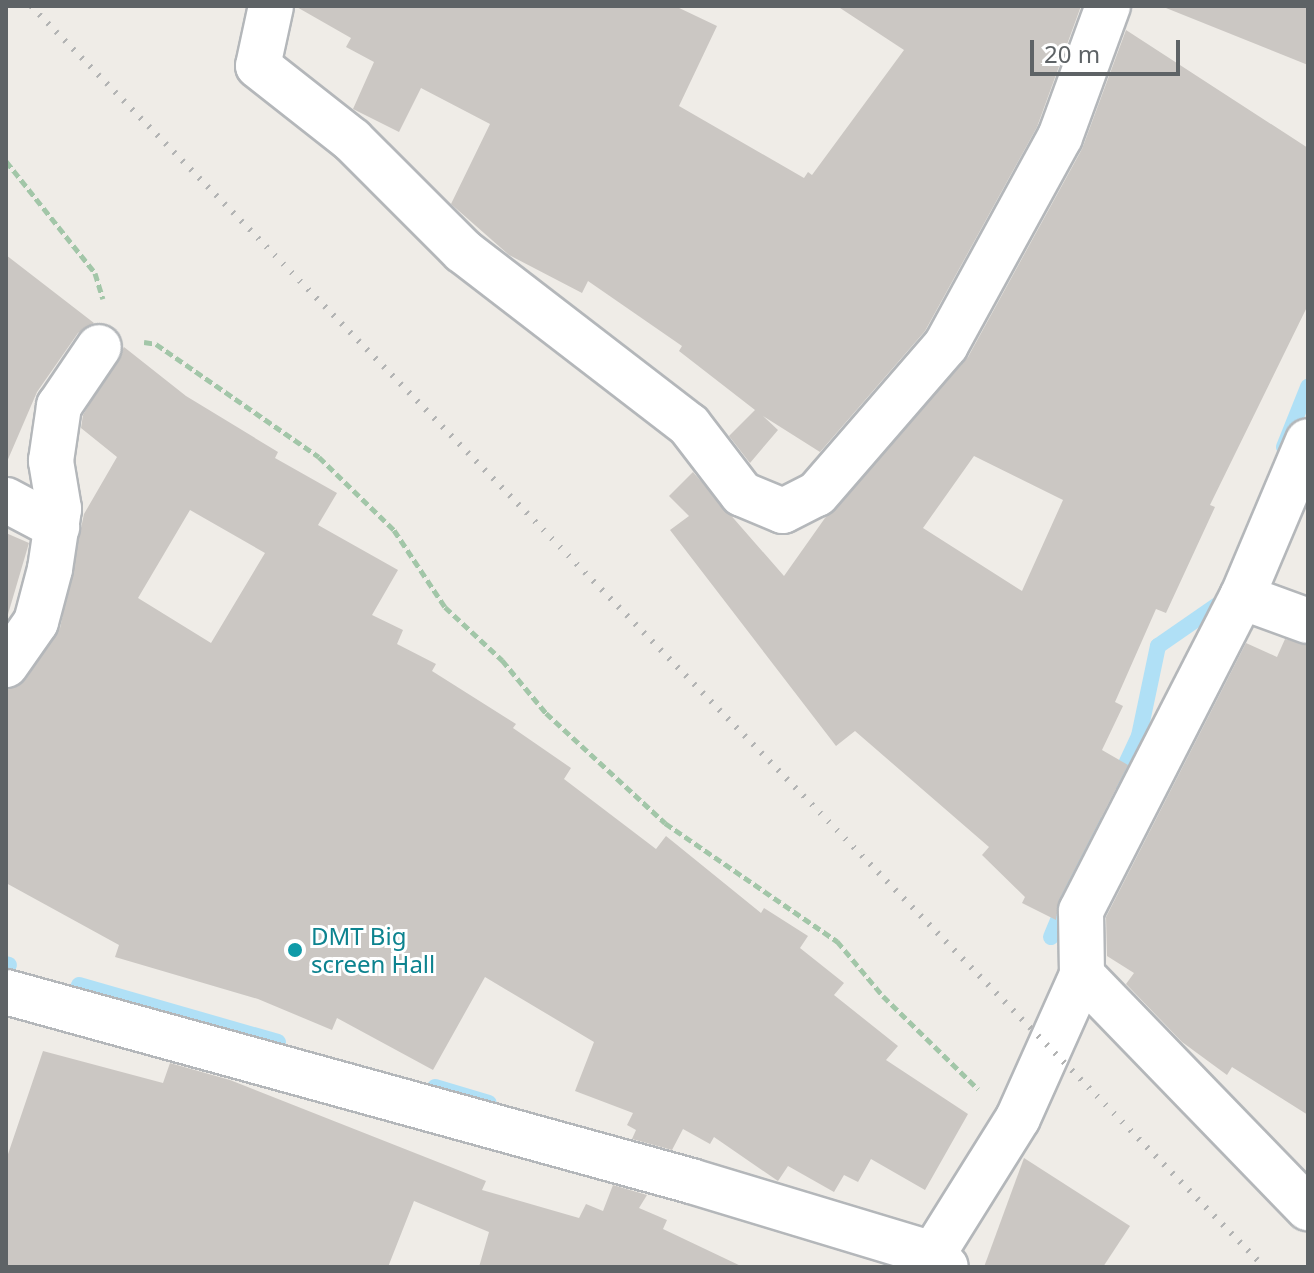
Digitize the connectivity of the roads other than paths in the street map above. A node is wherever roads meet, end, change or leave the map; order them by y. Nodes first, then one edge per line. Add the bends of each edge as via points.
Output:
1 (271, 6) edge
2 (1108, 6) edge
3 (99, 347) road end
4 (1308, 441) edge
5 (6, 500) edge
6 (57, 527) junction
7 (1242, 597) junction
8 (1308, 621) edge
9 (6, 665) edge
10 (1082, 975) junction
11 (6, 992) edge
12 (1308, 1208) edge
13 (940, 1260) edge

1 - 2 street via 258,66 352,140 463,251 689,425 742,494 783,511 817,494 946,345 1060,137
3 - 6 street via 59,406 51,461
4 - 7 street
5 - 6 street
6 - 9 street via 36,622
7 - 8 street
7 - 10 street via 1081,911
10 - 12 street
10 - 13 street via 1018,1118
11 - 13 street

